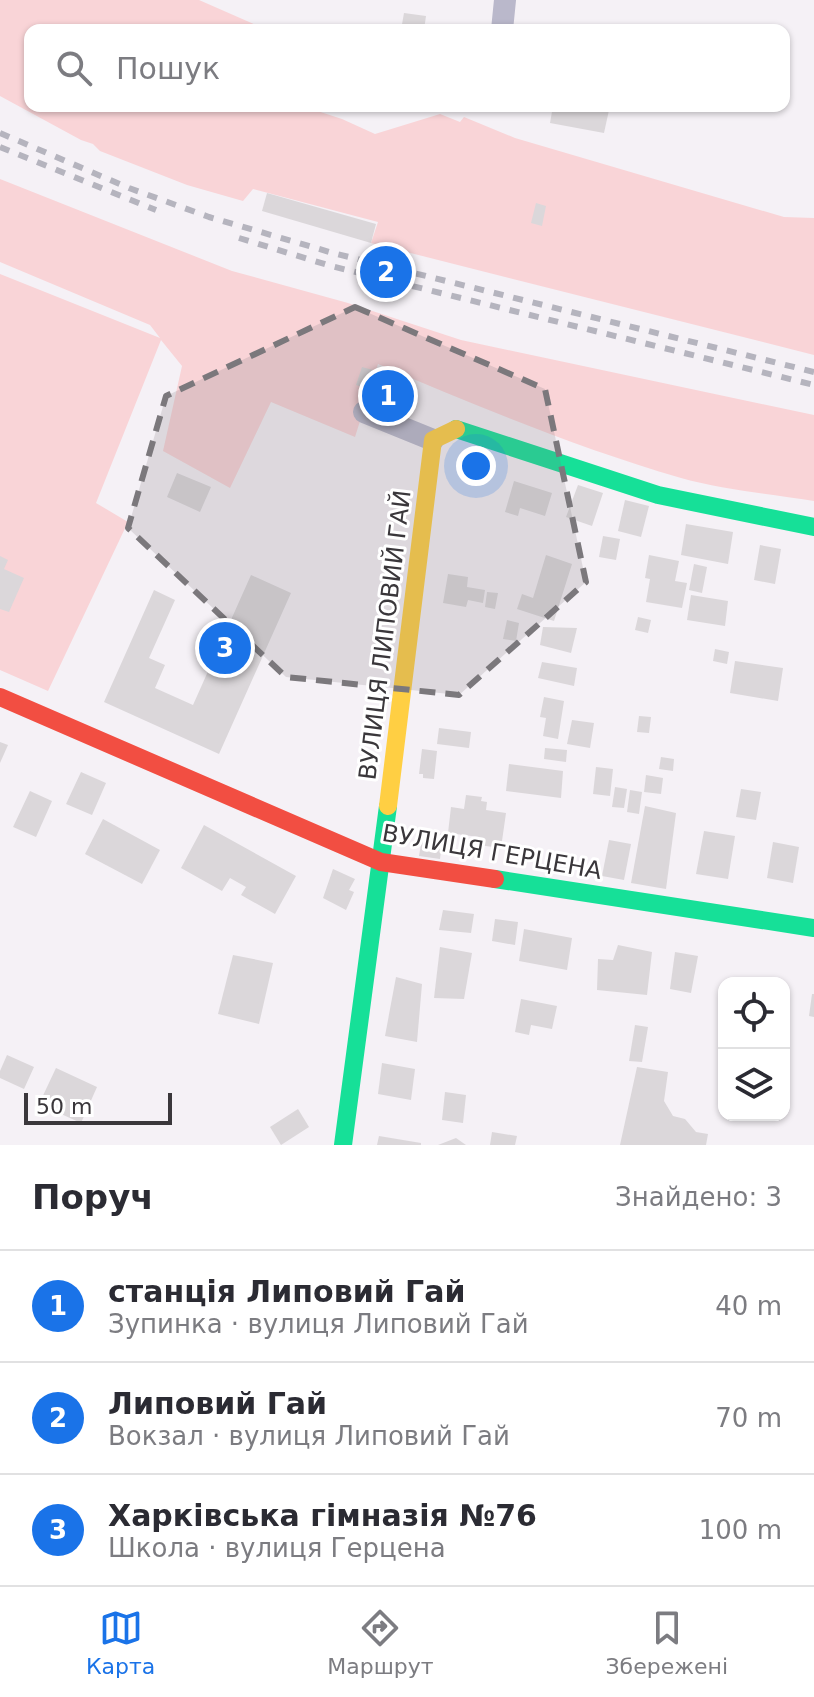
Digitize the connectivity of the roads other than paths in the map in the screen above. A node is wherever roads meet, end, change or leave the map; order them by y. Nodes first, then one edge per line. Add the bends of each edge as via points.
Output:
1 (505, 0) edge
2 (503, 24) edge
3 (364, 412) dead end
4 (433, 440) junction
5 (814, 527) edge
6 (0, 697) edge
7 (381, 862) junction
8 (814, 928) edge
9 (343, 1145) edge

1 - 2 street
3 - 4 street
4 - 5 street via 453,428 658,495
4 - 7 street, ВУЛИЦЯ ЛИПОВИЙ ГАЙ
6 - 7 street, ВУЛИЦЯ ГЕРЦЕНА
7 - 8 street, ВУЛИЦЯ ГЕРЦЕНА
7 - 9 street, ВУЛИЦЯ ЛИПОВИЙ ГАЙ

